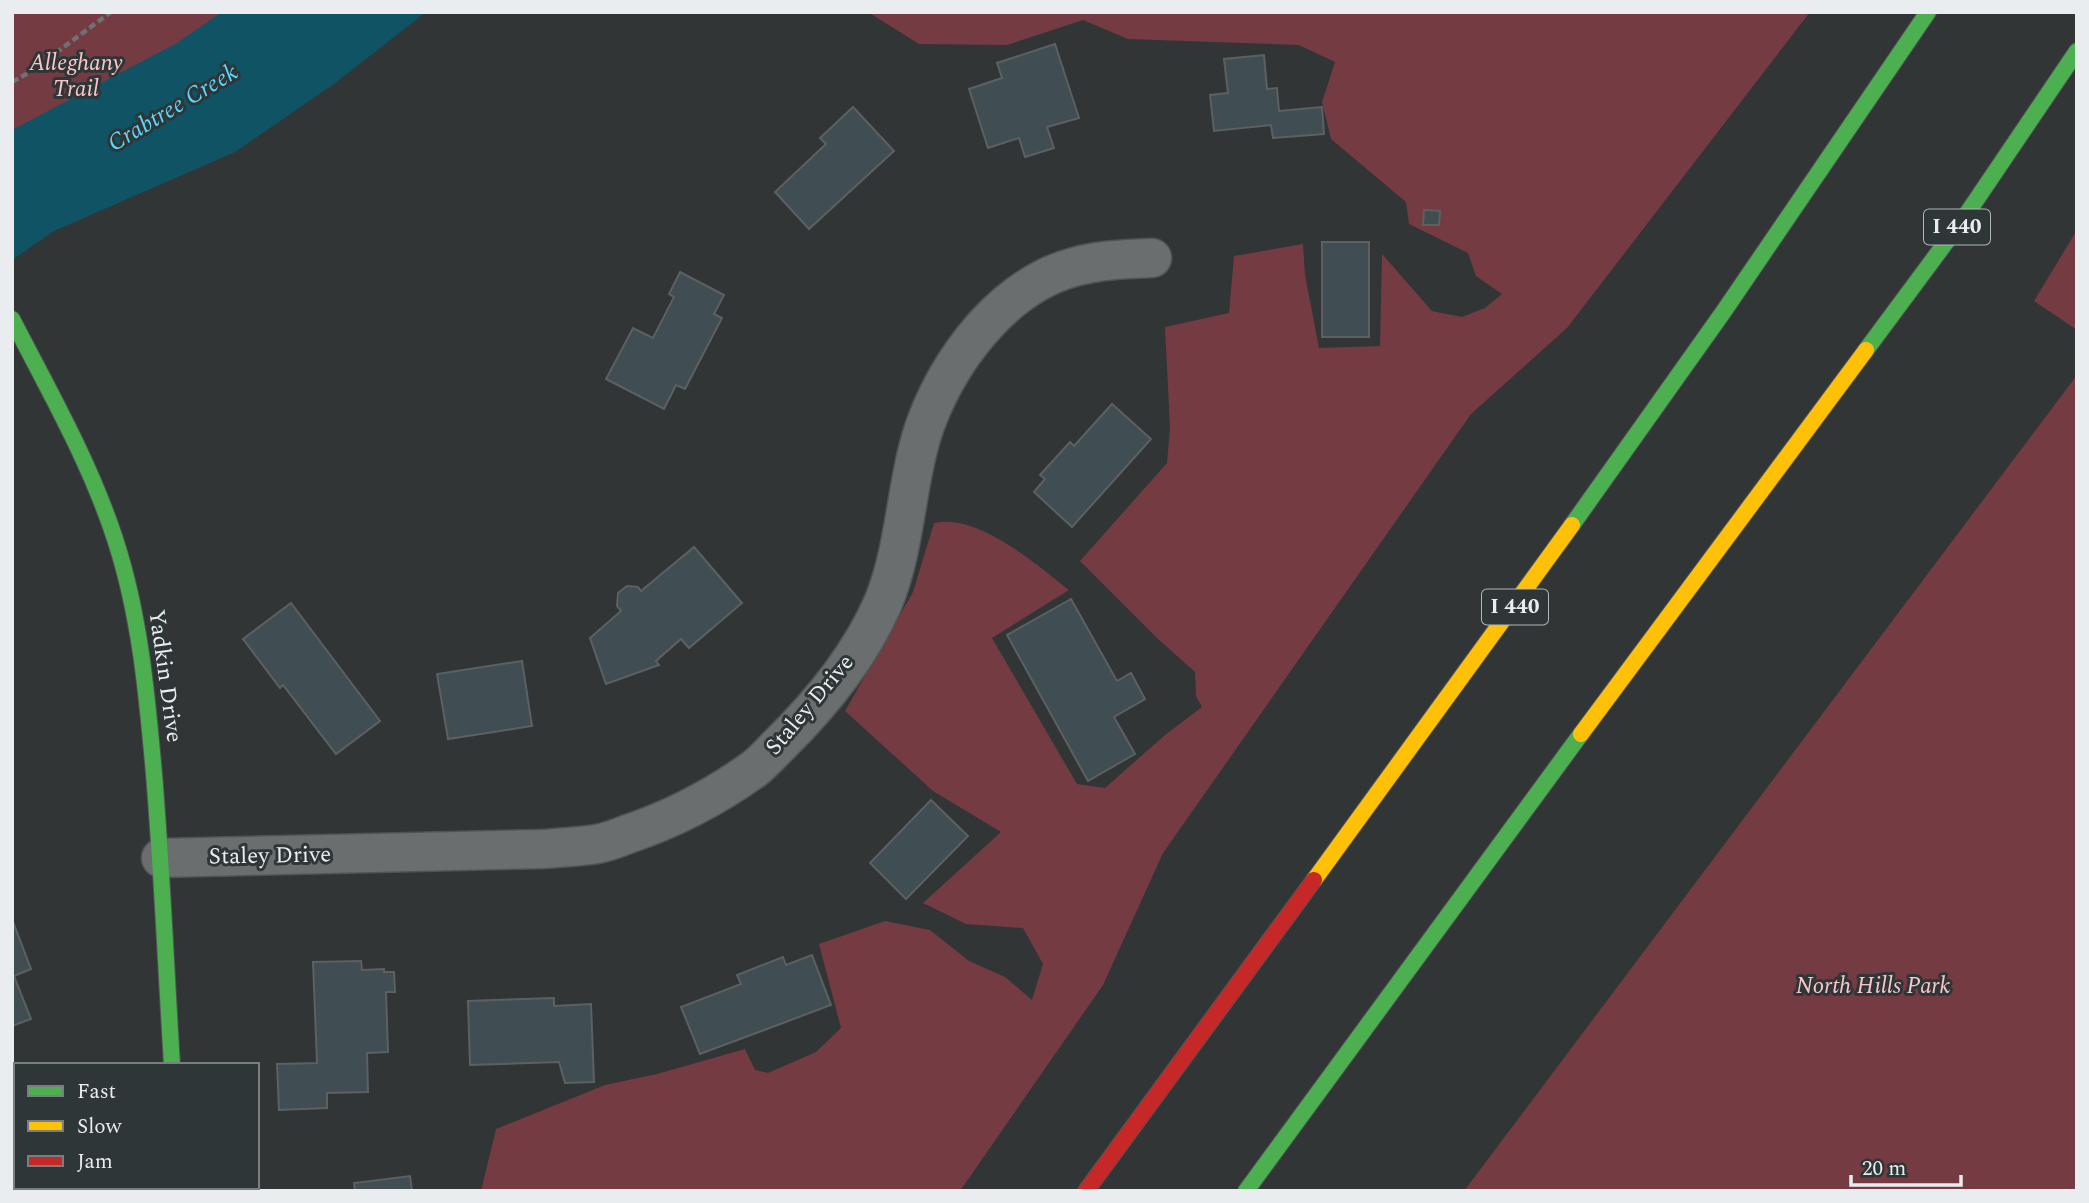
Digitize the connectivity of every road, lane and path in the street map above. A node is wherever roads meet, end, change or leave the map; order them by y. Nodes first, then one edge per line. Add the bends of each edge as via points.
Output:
1 (111, 12) edge
2 (1928, 12) edge
3 (2077, 51) edge
4 (12, 82) edge
5 (1152, 258) dead end
6 (12, 319) edge
7 (161, 858) junction
8 (172, 1063) edge
9 (1087, 1191) edge
10 (1245, 1191) edge

1 - 4 path
2 - 9 main road, I 440 via 1826,167 1572,529
3 - 10 main road, I 440 via 1964,218 1832,399
5 - 7 street, Staley Drive via 1072,267 1031,286 995,315 962,352 934,399 917,453 898,560 860,645 796,728 756,768 707,800 652,826 598,844
6 - 7 main road, Yadkin Drive via 98,489 116,541 145,675
7 - 8 main road, Yadkin Drive

